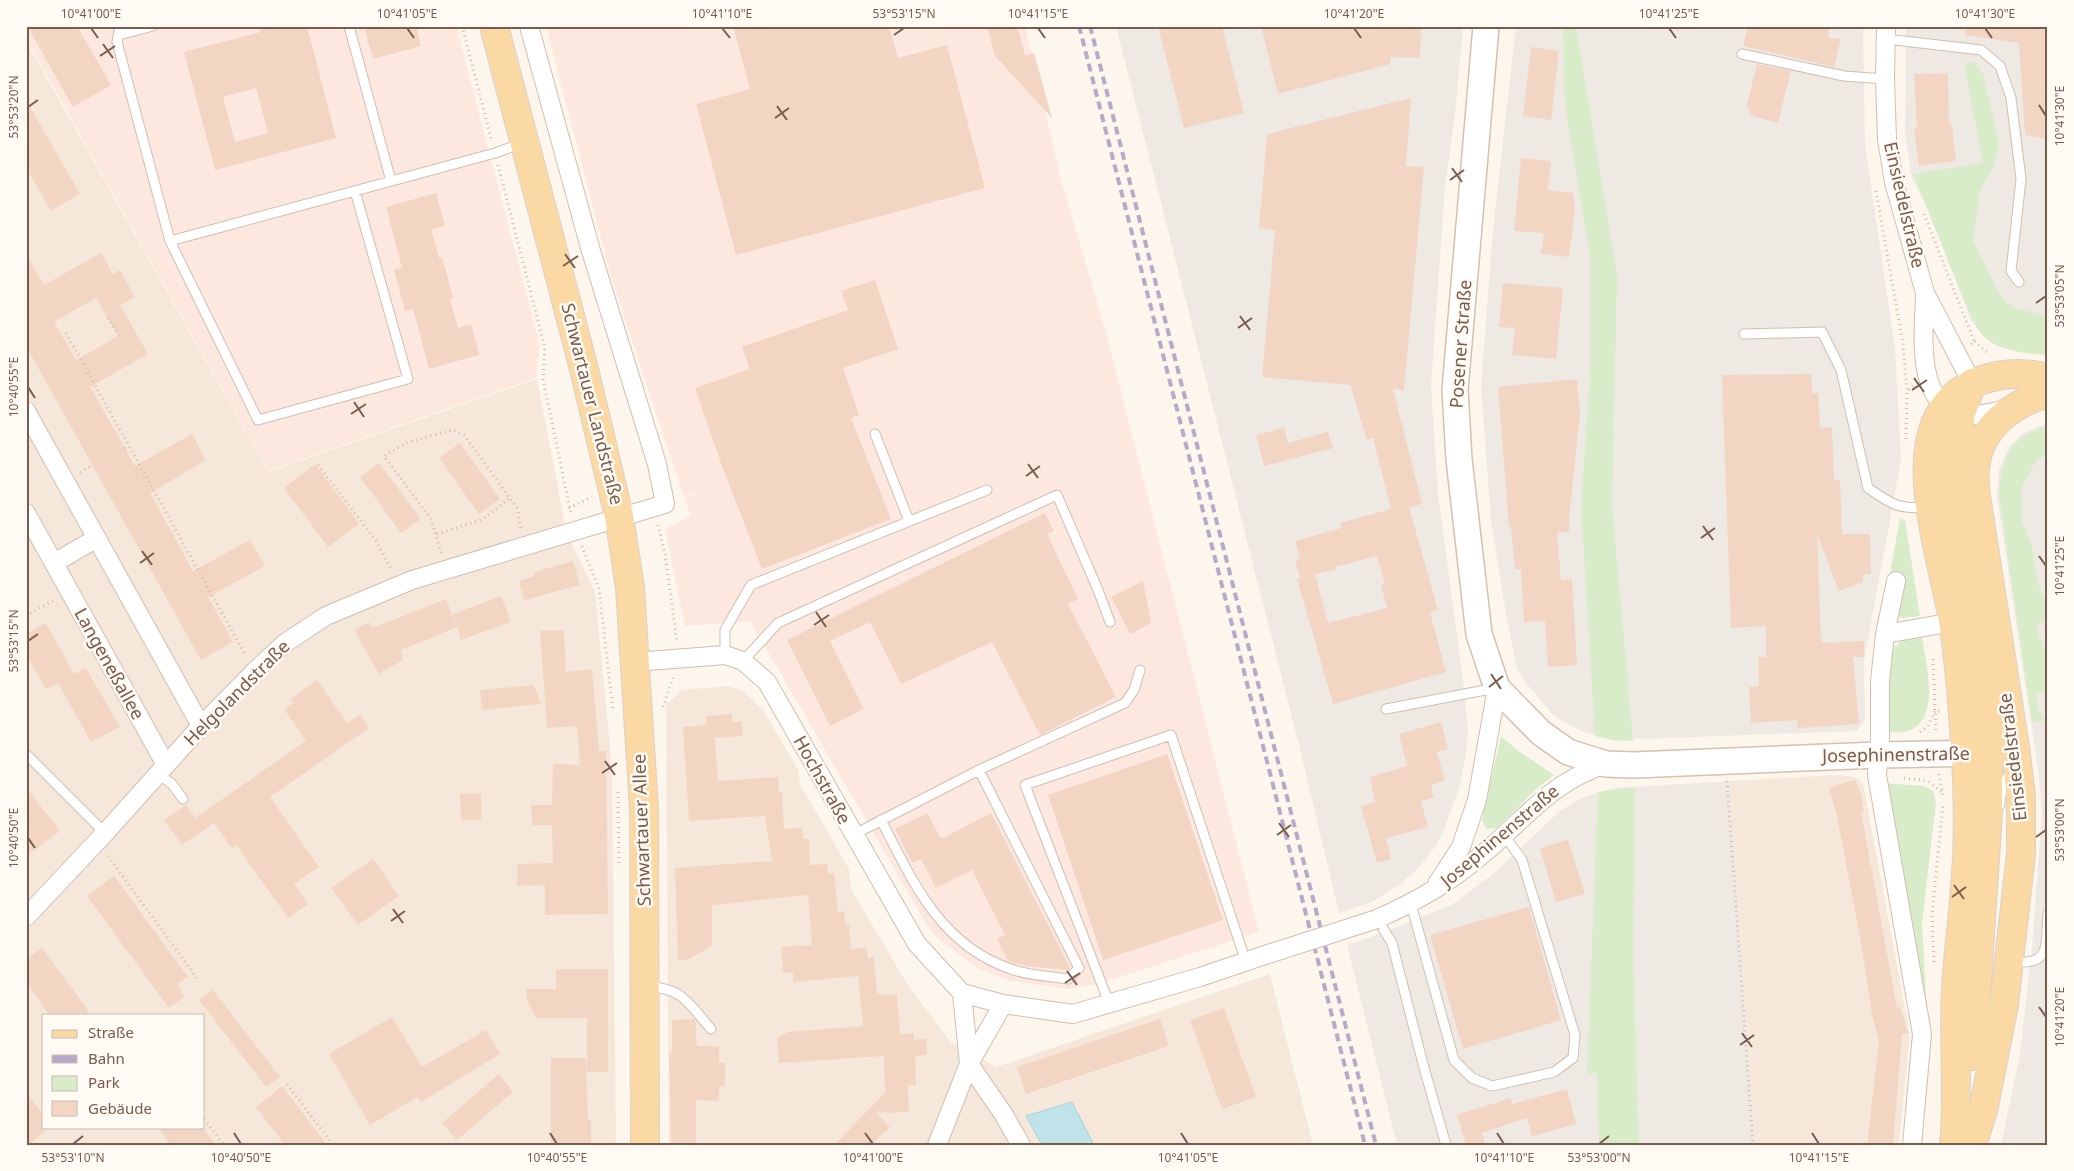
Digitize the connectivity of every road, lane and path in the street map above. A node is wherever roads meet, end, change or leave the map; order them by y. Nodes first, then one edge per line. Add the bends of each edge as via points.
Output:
1 (153, 26) edge
2 (349, 26) edge
3 (462, 26) edge
4 (494, 26) edge
5 (529, 26) edge
6 (1486, 26) edge
7 (120, 31) edge
8 (1886, 33) edge
9 (1742, 54) dead end
10 (1885, 78) junction
11 (526, 142) junction
12 (495, 153) junction
13 (391, 181) junction
14 (355, 191) junction
15 (1920, 206) dead end
16 (170, 241) junction
17 (2019, 282) dead end
18 (1925, 293) junction
19 (108, 318) dead end
20 (66, 333) dead end
21 (1744, 334) dead end
22 (119, 335) dead end
23 (1974, 341) dead end
24 (2048, 378) edge
25 (1972, 383) junction
26 (2048, 393) edge
27 (1953, 409) junction
28 (2012, 409) junction
29 (26, 411) edge
30 (875, 434) dead end
31 (129, 446) junction
32 (125, 448) dead end
33 (318, 465) dead end
34 (987, 490) dead end
35 (510, 498) junction
36 (654, 508) junction
37 (1942, 508) junction
38 (26, 513) edge
39 (619, 516) junction
40 (909, 522) junction
41 (576, 529) junction
42 (437, 534) junction
43 (97, 538) junction
44 (525, 546) junction
45 (54, 563) junction
46 (446, 569) junction
47 (1896, 581) dead end
48 (400, 584) junction
49 (69, 591) junction
50 (26, 616) edge
51 (1110, 622) dead end
52 (1953, 622) junction
53 (1884, 634) junction
54 (725, 654) junction
55 (678, 658) junction
56 (743, 660) junction
57 (634, 662) junction
58 (1140, 670) dead end
59 (255, 672) junction
60 (1497, 688) junction
61 (1386, 709) dead end
62 (613, 716) dead end
63 (202, 726) junction
64 (1977, 753) junction
65 (26, 754) edge
66 (2016, 754) junction
67 (1878, 755) junction
68 (1722, 761) junction
69 (1606, 764) junction
70 (162, 769) junction
71 (979, 770) junction
72 (618, 789) dead end
73 (182, 799) dead end
74 (2000, 812) dead end
75 (881, 820) junction
76 (853, 835) junction
77 (1504, 836) junction
78 (101, 838) junction
79 (619, 868) dead end
80 (1430, 894) junction
81 (1411, 904) junction
82 (2048, 914) edge
83 (26, 916) edge
84 (1377, 919) junction
85 (1990, 941) dead end
86 (1254, 959) junction
87 (2011, 962) junction
88 (199, 981) dead end
89 (644, 986) junction
90 (962, 993) junction
91 (1109, 1003) junction
92 (1003, 1004) junction
93 (710, 1029) dead end
94 (1972, 1053) junction
95 (969, 1064) junction
96 (287, 1084) dead end
97 (205, 1120) edge
98 (224, 1145) edge
99 (334, 1145) edge
100 (645, 1145) edge
101 (937, 1145) edge
102 (1021, 1145) edge
103 (1446, 1145) edge
104 (1753, 1145) edge
105 (1912, 1145) edge
106 (1954, 1145) edge
107 (1966, 1145) edge
108 (1972, 1145) edge

1 - 7 lane
2 - 13 lane
3 - 12 path
4 - 11 main road, Schwartauer Landstraße
5 - 36 street via 591,251 657,464 665,504
6 - 60 street, Posener Straße via 1455,390 1459,459 1479,634
7 - 16 lane via 118,42
8 - 10 street, Einsiedelstraße
8 - 17 lane via 1981,50 2000,66 2011,98 2021,179 2011,271
9 - 10 lane via 1844,76
10 - 18 street, Einsiedelstraße via 1887,139 1894,182
11 - 12 lane
11 - 39 main road, Schwartauer Landstraße
12 - 13 lane
12 - 41 path via 545,348 543,379
13 - 14 lane
14 - 16 lane
14 - 16 lane via 408,379 267,418 258,420
15 - 23 path
18 - 25 street, Einsiedelstraße
18 - 27 street, Einsiedelstraße via 1926,376 1936,395
19 - 22 path
20 - 31 path
21 - 37 lane via 1822,332 1841,370 1868,488 1892,505 1909,509
24 - 25 main road via 2009,374
25 - 27 main road
26 - 28 main road, Einsiedelstraße
27 - 28 street, Einsiedelstraße via 1972,415
27 - 37 main road, Einsiedelstraße via 1935,424 1930,442 1927,472
28 - 66 main road, Einsiedelstraße via 1985,436 1975,468 1976,496
29 - 43 street
30 - 40 lane
31 - 32 path
31 - 59 path
33 - 48 path via 376,541
34 - 40 lane
35 - 42 path via 483,520
35 - 42 path via 464,435 453,430 408,442 384,456 431,519
35 - 44 path via 517,508
36 - 39 street, Schwartauer Landstraße
36 - 55 path via 665,554
37 - 52 main road, Einsiedelstraße
37 - 64 main road, Einsiedelstraße via 1980,673
38 - 45 street, Langeneßallee
39 - 41 street, Helgolandstraße
39 - 57 main road, Schwartauer Allee via 630,587
40 - 54 lane via 751,585 725,630
41 - 44 street, Helgolandstraße
41 - 62 path via 599,589
42 - 46 path
43 - 45 street
43 - 63 street
44 - 46 street, Helgolandstraße
45 - 49 street, Langeneßallee
46 - 48 street, Helgolandstraße
47 - 53 street
48 - 59 street, Helgolandstraße via 326,616 285,643
49 - 50 path
49 - 70 street, Langeneßallee
51 - 56 lane via 1057,495 778,623
52 - 53 street
52 - 64 main road, Einsiedelstraße
53 - 67 street
54 - 55 street, Hochstraße
54 - 56 street, Hochstraße
55 - 57 street, Hochstraße
56 - 76 street, Hochstraße via 767,682
57 - 89 main road, Schwartauer Allee via 644,809
58 - 71 lane via 1134,690 1126,702
59 - 63 street, Helgolandstraße
60 - 61 lane
60 - 69 street, Posener Straße via 1541,732 1568,752
60 - 80 street, Posener Straße via 1476,800 1461,847
63 - 70 street, Helgolandstraße
64 - 66 street, Josephinenstraße
64 - 67 street, Josephinenstraße
64 - 94 main road, Einsiedelstraße via 1988,813
64 - 106 main road, Einsiedelstraße via 1968,796 1966,874 1956,990
65 - 78 lane
66 - 74 lane via 2000,798
66 - 87 main road, Einsiedelstraße via 2022,854
67 - 68 street, Josephinenstraße
67 - 105 street via 1877,775 1922,1034
68 - 69 street, Josephinenstraße
68 - 104 path
69 - 77 street, Josephinenstraße via 1569,779
70 - 73 lane
70 - 78 street, Helgolandstraße
71 - 75 lane
71 - 75 lane via 1079,968 1068,979 1013,970 983,957 943,924 920,896
72 - 79 path
75 - 76 lane
76 - 90 street, Hochstraße via 917,944
77 - 80 street, Josephinenstraße
77 - 81 lane via 1522,860 1575,1034 1572,1058 1554,1072 1492,1086 1472,1078 1454,1060
78 - 83 street, Helgolandstraße
78 - 88 path
80 - 81 street, Josephinenstraße
81 - 84 street, Josephinenstraße
82 - 87 lane via 2044,952 2039,959
84 - 86 street, Josephinenstraße, bridge
84 - 103 lane via 1392,942
85 - 94 lane
86 - 91 street, Josephinenstraße via 1200,978
86 - 91 lane via 1171,735 1025,785
87 - 108 main road, Einsiedelstraße via 1983,1111
89 - 93 lane via 681,994
89 - 100 main road, Schwartauer Allee
90 - 92 street
90 - 95 street
91 - 92 street, Josephinenstraße via 1073,1014
92 - 95 street
94 - 107 main road, Einsiedelstraße
95 - 101 street
95 - 102 street
96 - 99 path
97 - 98 path

